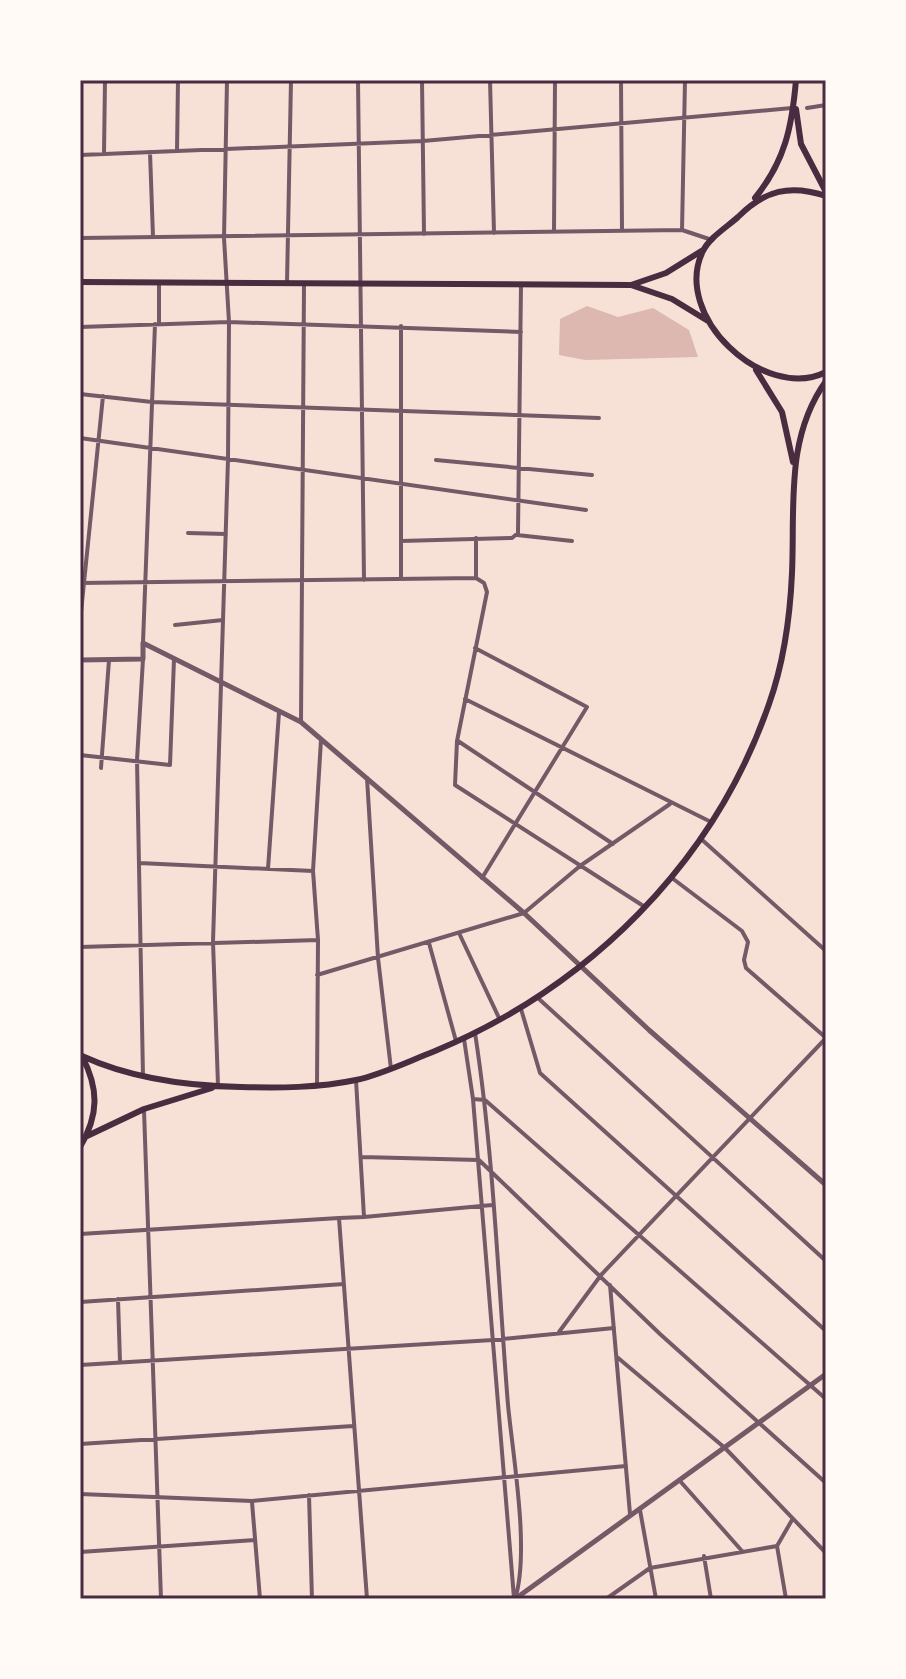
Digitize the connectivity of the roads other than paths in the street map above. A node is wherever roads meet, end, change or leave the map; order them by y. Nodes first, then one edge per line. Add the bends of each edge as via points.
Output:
1 (105, 80) edge
2 (178, 80) edge
3 (227, 80) edge
4 (291, 80) edge
5 (358, 80) edge
6 (422, 80) edge
7 (490, 80) edge
8 (555, 80) edge
9 (621, 80) edge
10 (685, 80) edge
11 (796, 80) edge
12 (795, 98) junction
13 (826, 105) edge
14 (793, 108) junction
15 (807, 108) dead end
16 (685, 120) junction
17 (621, 125) junction
18 (555, 130) junction
19 (491, 136) junction
20 (423, 141) junction
21 (359, 144) junction
22 (289, 146) junction
23 (177, 151) junction
24 (227, 151) junction
25 (150, 152) junction
26 (104, 153) junction
27 (80, 155) edge
28 (826, 194) edge
29 (752, 202) junction
30 (682, 230) junction
31 (622, 231) junction
32 (554, 232) junction
33 (494, 233) junction
34 (424, 234) junction
35 (358, 235) junction
36 (288, 236) junction
37 (153, 237) junction
38 (80, 238) edge
39 (224, 238) junction
40 (713, 240) junction
41 (703, 250) junction
42 (80, 282) edge
43 (227, 282) junction
44 (159, 283) junction
45 (287, 283) junction
46 (304, 283) junction
47 (360, 283) junction
48 (521, 284) junction
49 (631, 285) junction
50 (708, 321) junction
51 (229, 322) junction
52 (157, 324) junction
53 (303, 324) junction
54 (360, 325) junction
55 (401, 326) junction
56 (80, 327) edge
57 (521, 332) junction
58 (754, 368) junction
59 (826, 372) edge
60 (826, 381) edge
61 (80, 394) edge
62 (103, 396) junction
63 (152, 402) junction
64 (228, 404) junction
65 (304, 407) junction
66 (361, 410) junction
67 (401, 411) junction
68 (520, 415) junction
69 (599, 418) dead end
70 (80, 438) edge
71 (100, 441) junction
72 (151, 448) junction
73 (228, 459) junction
74 (436, 460) dead end
75 (519, 468) junction
76 (303, 470) junction
77 (592, 475) dead end
78 (362, 478) junction
79 (794, 478) junction
80 (401, 483) junction
81 (518, 500) junction
82 (586, 510) dead end
83 (188, 533) dead end
84 (226, 534) junction
85 (514, 536) junction
86 (476, 538) junction
87 (401, 541) junction
88 (572, 541) dead end
89 (476, 578) junction
90 (225, 579) junction
91 (401, 579) junction
92 (364, 580) junction
93 (302, 581) junction
94 (146, 582) junction
95 (82, 583) edge
96 (223, 620) junction
97 (80, 622) edge
98 (175, 625) dead end
99 (143, 643) junction
100 (475, 648) junction
101 (174, 658) junction
102 (143, 659) junction
103 (80, 660) edge
104 (109, 660) junction
105 (220, 680) junction
106 (465, 699) junction
107 (279, 710) junction
108 (301, 722) junction
109 (321, 739) junction
110 (457, 741) junction
111 (563, 750) junction
112 (80, 755) edge
113 (102, 756) junction
114 (137, 760) junction
115 (101, 768) dead end
116 (367, 778) junction
117 (536, 795) junction
118 (670, 804) junction
119 (711, 822) junction
120 (516, 826) junction
121 (700, 838) junction
122 (613, 844) junction
123 (139, 863) junction
124 (580, 866) junction
125 (216, 868) junction
126 (268, 869) junction
127 (313, 871) junction
128 (482, 878) junction
129 (672, 878) junction
130 (646, 908) junction
131 (524, 913) junction
132 (459, 933) junction
133 (318, 940) junction
134 (213, 942) junction
135 (429, 943) junction
136 (140, 945) junction
137 (80, 947) edge
138 (826, 951) edge
139 (378, 958) junction
140 (581, 967) junction
141 (317, 975) junction
142 (539, 999) junction
143 (521, 1009) junction
144 (500, 1020) junction
145 (475, 1033) junction
146 (826, 1038) edge
147 (464, 1039) junction
148 (456, 1043) junction
149 (81, 1055) edge
150 (391, 1069) junction
151 (143, 1077) junction
152 (356, 1080) junction
153 (317, 1086) junction
154 (218, 1087) junction
155 (473, 1099) junction
156 (485, 1100) junction
157 (144, 1109) junction
158 (750, 1116) junction
159 (85, 1137) junction
160 (80, 1147) edge
161 (362, 1157) junction
162 (710, 1158) junction
163 (479, 1160) junction
164 (489, 1170) junction
165 (826, 1185) edge
166 (674, 1198) junction
167 (492, 1205) junction
168 (482, 1206) junction
169 (364, 1217) junction
170 (339, 1218) junction
171 (149, 1230) junction
172 (80, 1234) edge
173 (639, 1234) junction
174 (826, 1261) edge
175 (601, 1275) junction
176 (344, 1284) junction
177 (610, 1285) junction
178 (151, 1297) junction
179 (118, 1299) junction
180 (80, 1302) edge
181 (614, 1328) junction
182 (826, 1331) edge
183 (558, 1333) junction
184 (503, 1339) junction
185 (493, 1340) junction
186 (350, 1348) junction
187 (617, 1357) junction
188 (153, 1360) junction
189 (120, 1362) junction
190 (80, 1365) edge
191 (826, 1374) edge
192 (812, 1385) junction
193 (826, 1399) edge
194 (760, 1422) junction
195 (353, 1426) junction
196 (156, 1439) junction
197 (80, 1444) edge
198 (725, 1448) junction
199 (626, 1466) junction
200 (503, 1475) junction
201 (514, 1475) junction
202 (680, 1481) junction
203 (826, 1483) edge
204 (359, 1491) junction
205 (80, 1494) edge
206 (309, 1495) junction
207 (157, 1499) junction
208 (252, 1501) junction
209 (640, 1510) junction
210 (631, 1517) junction
211 (792, 1520) junction
212 (255, 1540) junction
213 (159, 1546) junction
214 (777, 1546) junction
215 (742, 1551) junction
216 (80, 1552) edge
217 (826, 1553) edge
218 (704, 1556) junction
219 (650, 1568) junction
220 (161, 1599) edge
221 (260, 1599) edge
222 (312, 1599) edge
223 (367, 1599) edge
224 (515, 1599) edge
225 (606, 1599) edge
226 (656, 1599) edge
227 (711, 1599) edge
228 (786, 1599) edge

1 - 26 street
2 - 23 street
3 - 24 street
4 - 22 street
5 - 21 street
6 - 20 street
7 - 19 street
8 - 18 street
9 - 17 street
10 - 16 street
11 - 12 main road
12 - 14 main road
12 - 28 main road via 801,144
13 - 15 street
14 - 16 street
14 - 29 main road via 780,164
16 - 17 street
16 - 30 street
17 - 18 street
17 - 31 street
18 - 19 street
18 - 32 street
19 - 20 street
19 - 33 street
20 - 21 street
20 - 34 street
21 - 22 street
21 - 35 street
22 - 24 street
22 - 36 street
23 - 24 street
23 - 25 street
24 - 39 street
25 - 26 street
25 - 37 street
26 - 27 street
28 - 29 main road via 787,189
29 - 40 main road
30 - 31 street
30 - 40 street
31 - 32 street
32 - 33 street
33 - 34 street
34 - 35 street
35 - 36 street
35 - 47 street
36 - 39 street
36 - 45 street
37 - 38 street
37 - 39 street
39 - 43 street
40 - 41 main road
41 - 49 main road via 666,273
41 - 50 main road via 697,286
42 - 44 main road
43 - 44 main road
43 - 45 main road
43 - 51 street
44 - 52 street
45 - 46 main road
46 - 47 main road
46 - 53 street
47 - 48 main road
47 - 54 street
48 - 49 main road
48 - 57 street
49 - 50 main road via 672,299
50 - 58 main road
51 - 52 street
51 - 53 street
51 - 64 street
52 - 56 street
52 - 63 street
53 - 54 street
53 - 65 street
54 - 55 street
54 - 66 street
55 - 57 street
55 - 67 street
57 - 68 street
58 - 59 main road via 790,381
58 - 79 main road via 782,412
60 - 79 main road via 802,423
61 - 62 street
62 - 63 street
62 - 71 street
63 - 64 street
63 - 72 street
64 - 65 street
64 - 73 street
65 - 66 street
65 - 76 street
66 - 67 street
66 - 78 street
67 - 68 street
67 - 80 street
68 - 69 street
68 - 75 street
70 - 71 street
71 - 72 street
71 - 95 street
72 - 73 street
72 - 94 street
73 - 76 street
73 - 84 street
74 - 75 street
75 - 77 street
75 - 81 street
76 - 78 street
76 - 93 street
78 - 80 street
78 - 92 street
79 - 119 main road via 786,642 769,704
80 - 81 street
80 - 87 street
81 - 82 street
81 - 85 street
83 - 84 street
84 - 90 street
85 - 86 street
85 - 88 street
86 - 87 street
86 - 89 street
87 - 91 street
89 - 91 street
89 - 100 street via 487,592
90 - 93 street
90 - 94 street
90 - 96 street
91 - 92 street
92 - 93 street
93 - 108 street
94 - 95 street
94 - 99 street
95 - 97 street
96 - 98 street
96 - 105 street
99 - 101 street
99 - 102 street
100 - 106 street
100 - 111 street via 584,703 587,711
101 - 105 street
101 - 114 street via 172,761 167,766
102 - 104 street
102 - 114 street
103 - 104 street
104 - 113 street
105 - 107 street
105 - 125 street
106 - 110 street
106 - 111 street
107 - 108 street
107 - 126 street
108 - 109 street
109 - 116 street
109 - 127 street
110 - 117 street
110 - 120 street via 456,787
111 - 117 street
111 - 118 street
112 - 113 street
113 - 114 street
113 - 115 street
114 - 123 street
116 - 128 street
116 - 139 street
117 - 120 street
117 - 122 street
118 - 119 street
118 - 122 street
119 - 121 main road
120 - 124 street
120 - 128 street
121 - 129 main road
121 - 138 street
122 - 124 street
123 - 125 street
123 - 136 street
124 - 130 street
124 - 131 street
125 - 126 street
125 - 134 street
126 - 127 street
127 - 133 street
128 - 131 street
129 - 130 main road
129 - 146 street via 742,931 749,949 746,968
130 - 140 main road
131 - 132 street
131 - 140 street
132 - 135 street
132 - 144 street
133 - 134 street
133 - 141 street
134 - 136 street
134 - 154 street
135 - 139 street
135 - 148 street
136 - 137 street
136 - 151 street
139 - 141 street
139 - 150 street
140 - 142 main road
140 - 158 street
141 - 153 street
142 - 143 main road
142 - 162 street
143 - 144 main road
143 - 166 street via 540,1073
144 - 145 main road
145 - 147 main road
145 - 156 street
146 - 158 street
147 - 148 main road
147 - 155 street
148 - 150 main road
149 - 151 main road
149 - 159 main road via 96,1094
150 - 152 main road
151 - 154 main road
152 - 153 main road
152 - 161 street
153 - 154 main road
154 - 157 main road
155 - 156 street
155 - 163 street
156 - 164 street
156 - 173 street
157 - 159 main road
157 - 171 street
158 - 162 street
158 - 165 street
159 - 160 main road
161 - 163 street
161 - 169 street
162 - 166 street
162 - 174 street
163 - 164 street
163 - 168 street
164 - 167 street
164 - 175 street
166 - 173 street
166 - 182 street
167 - 168 street
167 - 184 street
168 - 169 street
168 - 185 street
169 - 170 street
170 - 171 street
170 - 176 street
171 - 172 street
171 - 178 street
173 - 175 street
173 - 192 street
175 - 177 street
175 - 183 street
176 - 178 street
176 - 186 street
177 - 181 street
177 - 194 street
178 - 179 street
178 - 188 street
179 - 180 street
179 - 189 street
181 - 183 street
181 - 187 street
183 - 184 street
184 - 185 street
184 - 201 street
185 - 186 street
185 - 200 street
186 - 188 street
186 - 195 street
187 - 198 street
187 - 199 street
188 - 189 street
188 - 196 street
189 - 190 street
191 - 192 street
192 - 193 street
192 - 194 street
194 - 198 street
194 - 203 street
195 - 196 street
195 - 204 street
196 - 197 street
196 - 207 street
198 - 202 street
198 - 211 street
199 - 201 street
199 - 210 street
200 - 201 street
200 - 204 street
200 - 224 street
201 - 224 street via 521,1579
202 - 209 street
202 - 215 street
204 - 206 street
204 - 223 street
205 - 207 street
206 - 208 street
206 - 222 street
207 - 208 street
207 - 213 street
208 - 212 street
209 - 210 street
209 - 219 street
210 - 224 street
211 - 214 street
211 - 217 street
212 - 213 street
212 - 221 street
213 - 216 street
213 - 220 street
214 - 215 street
214 - 228 street
215 - 218 street
218 - 219 street
218 - 227 street
219 - 225 street
219 - 226 street

